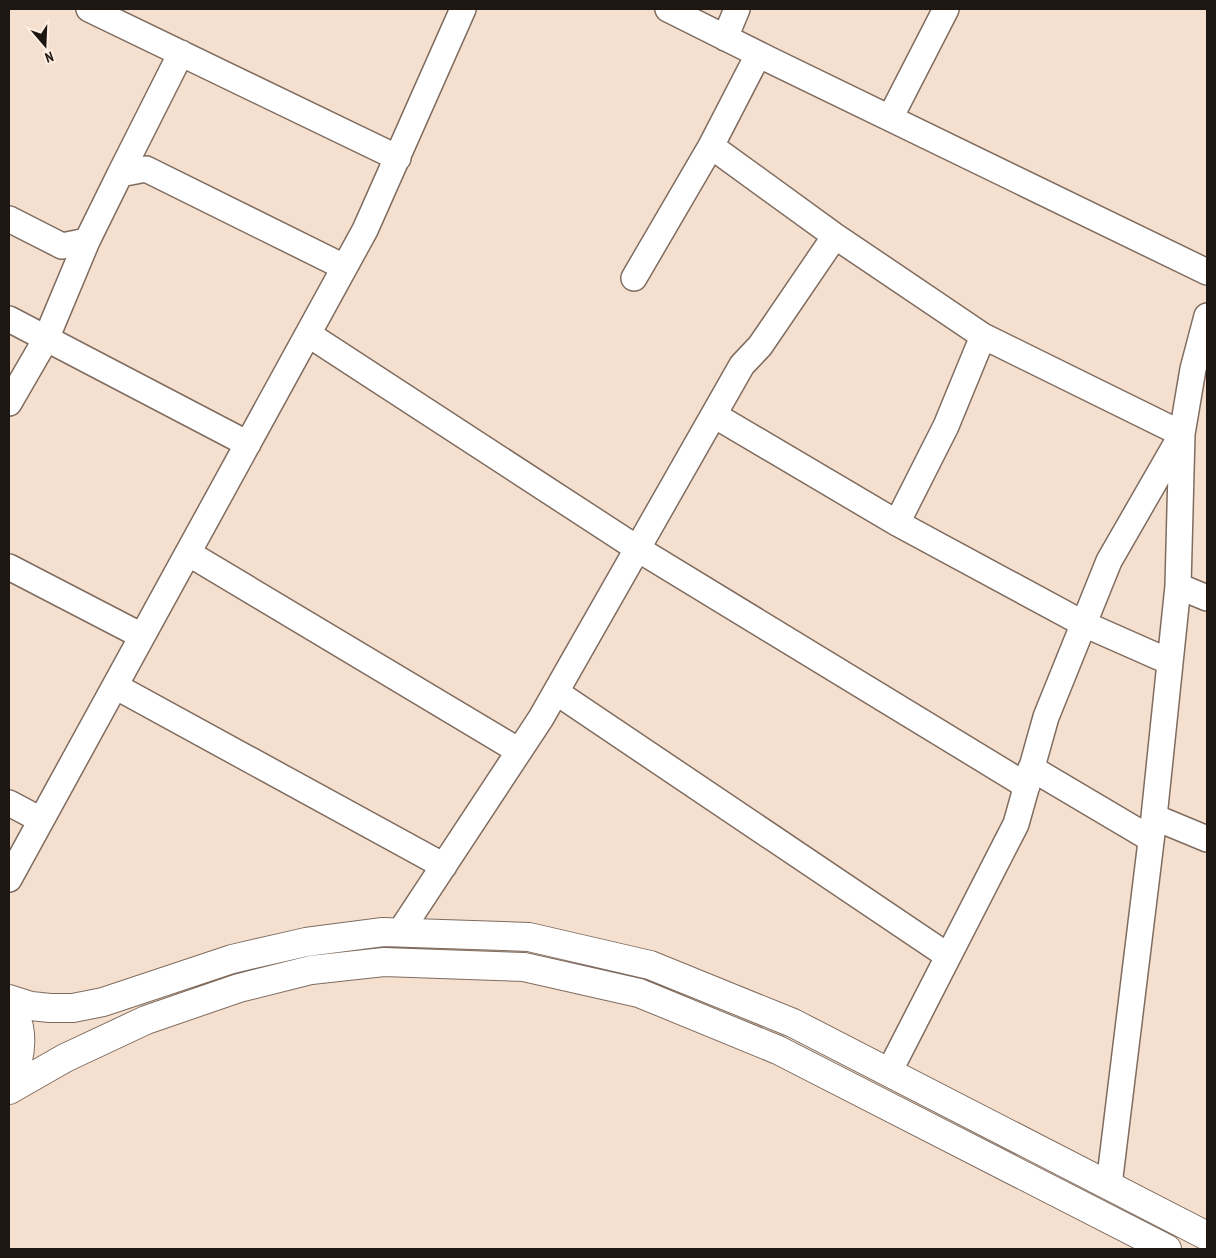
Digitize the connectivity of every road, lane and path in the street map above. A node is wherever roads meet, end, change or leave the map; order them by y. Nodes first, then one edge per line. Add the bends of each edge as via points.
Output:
1 (89, 9) edge
2 (463, 9) edge
3 (668, 9) edge
4 (737, 9) edge
5 (946, 9) edge
6 (724, 38) junction
7 (181, 53) junction
8 (758, 55) junction
9 (890, 118) junction
10 (711, 146) junction
11 (398, 158) junction
12 (120, 174) junction
13 (9, 219) edge
14 (835, 236) junction
15 (87, 241) junction
16 (344, 267) junction
17 (1207, 272) edge
18 (634, 278) dead end
19 (1207, 316) edge
20 (9, 319) edge
21 (308, 334) junction
22 (983, 336) junction
23 (46, 338) junction
24 (1200, 372) edge
25 (9, 403) edge
26 (714, 415) junction
27 (1182, 434) junction
28 (248, 444) junction
29 (897, 523) junction
30 (638, 549) junction
31 (188, 553) junction
32 (9, 567) edge
33 (1178, 586) junction
34 (1207, 598) edge
35 (1084, 624) junction
36 (142, 636) junction
37 (1170, 662) junction
38 (115, 686) junction
39 (556, 692) junction
40 (519, 751) junction
41 (1029, 777) junction
42 (9, 803) edge
43 (41, 820) junction
44 (1153, 828) junction
45 (1207, 839) edge
46 (444, 866) junction
47 (9, 880) edge
48 (400, 932) junction
49 (948, 956) junction
50 (9, 999) edge
51 (9, 1005) edge
52 (889, 1072) junction
53 (9, 1086) edge
54 (9, 1090) edge
55 (1109, 1185) junction
56 (1207, 1236) edge
57 (1167, 1249) edge

1 - 7 street
2 - 11 street
3 - 6 street
4 - 6 street
5 - 9 street
6 - 8 street
7 - 11 street
7 - 12 street
8 - 9 street
8 - 10 street
9 - 17 street
10 - 14 street
10 - 18 street
11 - 16 street
12 - 15 street
12 - 16 street via 146,169
13 - 15 street via 62,246
14 - 22 street
14 - 26 street via 760,346 742,365
15 - 23 street
16 - 21 street
19 - 24 street
20 - 23 street
21 - 28 street
21 - 30 street
22 - 27 street
22 - 29 street via 946,426
23 - 25 street
23 - 28 street
24 - 27 street
26 - 29 street
26 - 30 street
27 - 33 street
27 - 35 street via 1109,560
28 - 31 street
29 - 35 street
30 - 39 street
30 - 41 street
31 - 36 street
31 - 40 street
32 - 36 street
33 - 34 street
33 - 37 street
35 - 37 street
35 - 41 street via 1046,717
36 - 38 street
37 - 44 street
38 - 43 street
38 - 46 street
39 - 40 street
39 - 49 street
40 - 46 street
41 - 44 street
41 - 49 street via 1016,824
42 - 43 street
43 - 47 street
44 - 45 street
44 - 55 street
46 - 48 street
48 - 50 street via 306,942 232,959 103,1002 73,1008 31,1006
48 - 52 street via 529,937 650,964 793,1023
49 - 52 street
51 - 53 street via 19,1026 20,1050 17,1070
52 - 55 street
54 - 57 street via 65,1058 146,1020 239,988 311,970 384,962 524,967 639,993 778,1050
55 - 56 street

